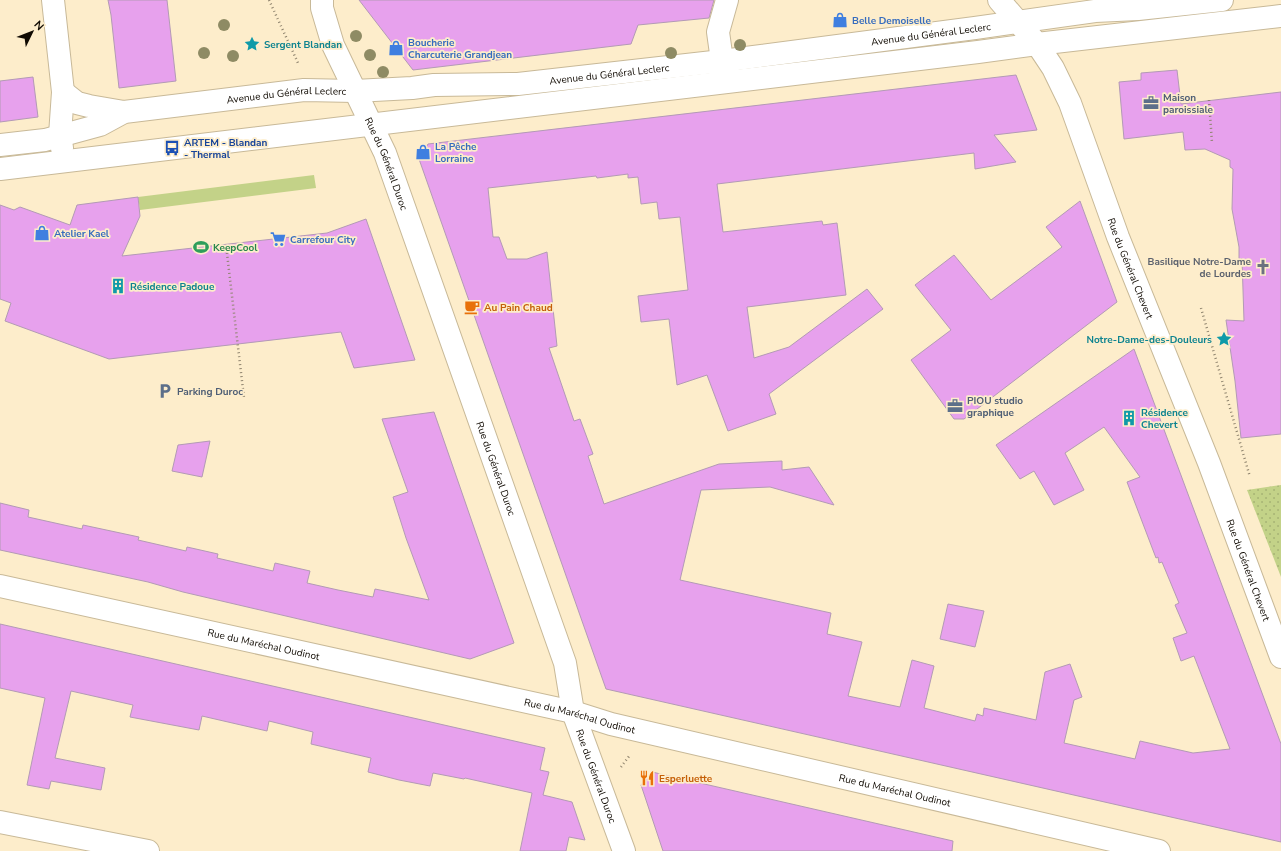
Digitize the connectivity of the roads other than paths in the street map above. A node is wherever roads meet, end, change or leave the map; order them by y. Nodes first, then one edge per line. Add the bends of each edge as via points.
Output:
1 (53, 0) edge
2 (727, 0) edge
3 (999, 0) edge
4 (1222, 0) edge
5 (320, 3) edge
6 (1281, 16) edge
7 (1017, 22) junction
8 (1036, 44) junction
9 (723, 71) junction
10 (355, 91) junction
11 (63, 92) junction
12 (124, 112) junction
13 (371, 124) junction
14 (60, 135) junction
15 (0, 145) edge
16 (64, 161) junction
17 (0, 169) edge
18 (0, 586) edge
19 (1281, 657) edge
20 (573, 712) junction
21 (0, 822) edge
22 (148, 851) edge
23 (624, 851) edge
24 (1158, 851) edge

1 - 11 street
2 - 9 street via 718,32
3 - 7 street, Rue du Général Chevert
4 - 7 street, Avenue du Général Leclerc via 1095,11
5 - 10 street, Rue du Général Duroc via 333,45
6 - 8 street
7 - 8 street, Rue du Général Chevert
7 - 9 street, Avenue du Général Leclerc
8 - 9 street
8 - 19 street, Rue du Général Chevert via 1053,68 1070,103 1118,237 1209,463
9 - 10 street, Avenue du Général Leclerc
9 - 13 street
10 - 12 street, Avenue du Général Leclerc via 304,90
10 - 13 street, Rue du Général Duroc
11 - 12 street via 77,103
11 - 14 street
12 - 14 street, Avenue du Général Leclerc via 100,125
13 - 16 street
13 - 20 street, Rue du Général Duroc via 385,153 565,663
14 - 15 street, Avenue du Général Leclerc via 44,140
14 - 16 street
16 - 17 street
18 - 20 street, Rue du Maréchal Oudinot
20 - 23 street, Rue du Général Duroc
20 - 24 street, Rue du Maréchal Oudinot via 612,724
21 - 22 street

